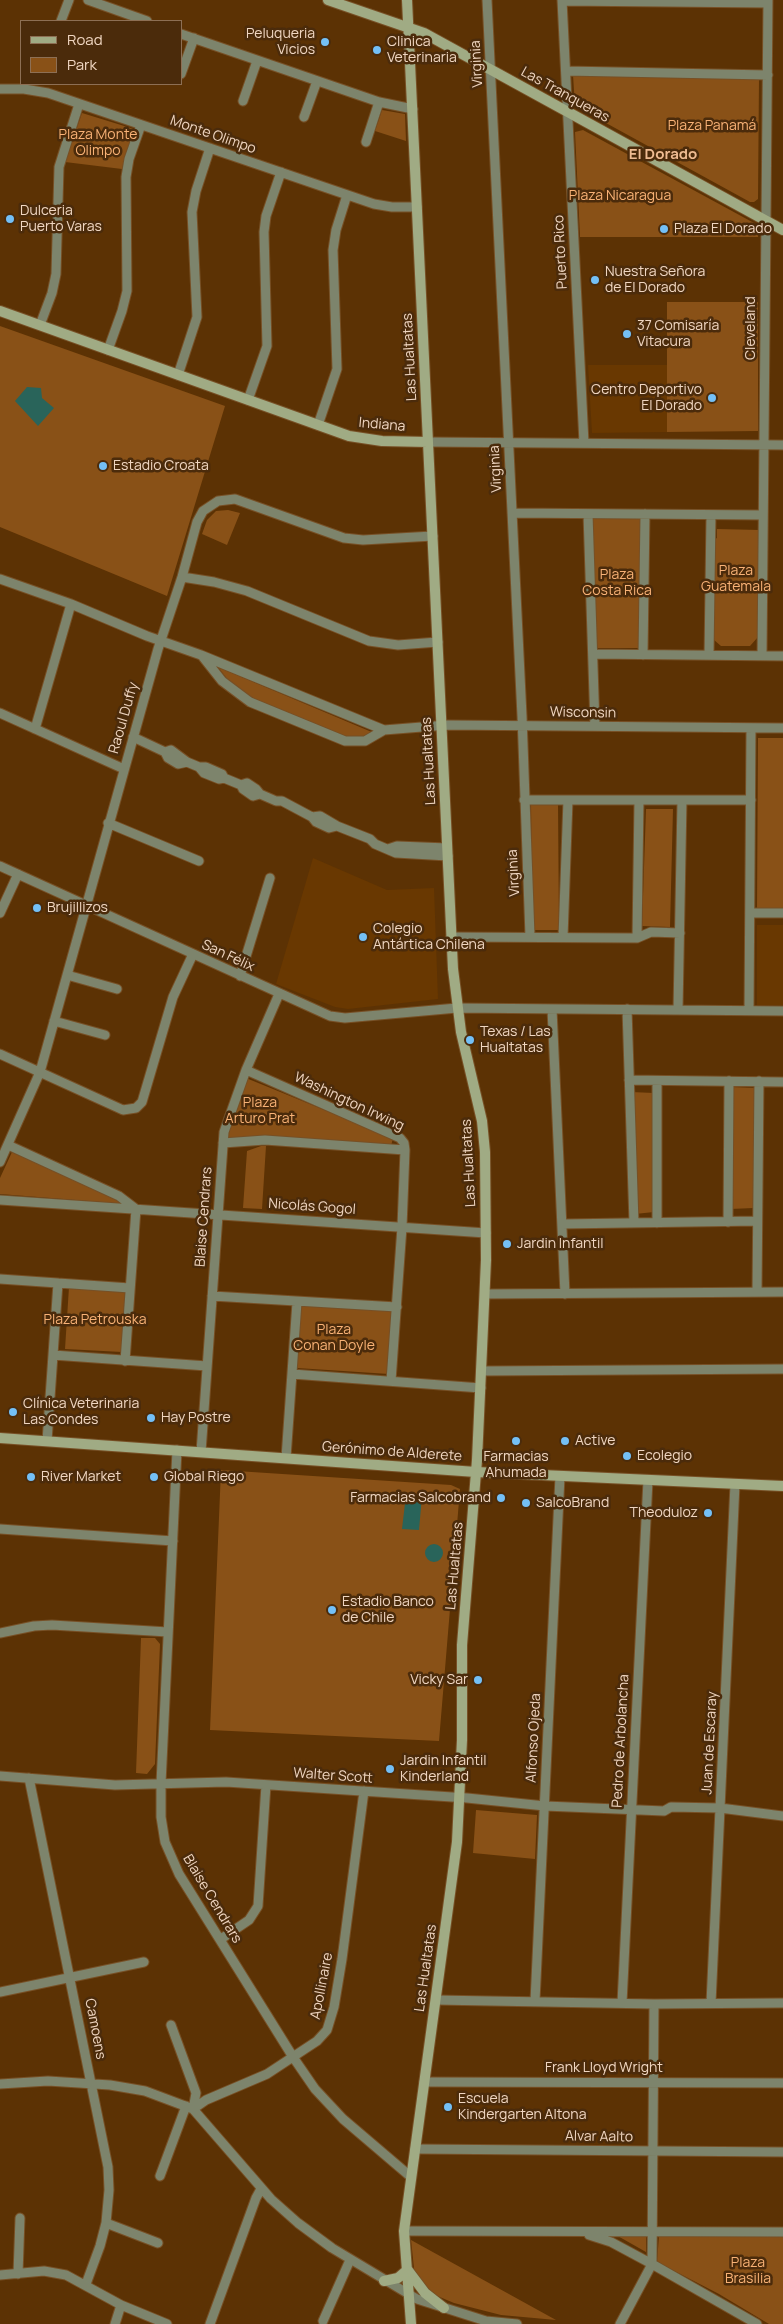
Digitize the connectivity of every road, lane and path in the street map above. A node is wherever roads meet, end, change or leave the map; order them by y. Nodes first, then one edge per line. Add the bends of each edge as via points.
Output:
1 (68, 0) edge
2 (88, 0) edge
3 (328, 0) edge
4 (407, 0) edge
5 (488, 0) edge
6 (562, 1) edge
7 (768, 2) edge
8 (132, 19) edge
9 (61, 20) edge
10 (408, 26) junction
11 (182, 34) edge
12 (194, 38) junction
13 (257, 61) junction
14 (492, 70) junction
15 (182, 71) edge
16 (566, 71) junction
17 (768, 75) junction
18 (317, 81) junction
19 (0, 89) edge
20 (243, 101) dead end
21 (379, 102) junction
22 (79, 104) junction
23 (413, 108) junction
24 (568, 112) junction
25 (304, 117) dead end
26 (141, 125) junction
27 (366, 142) dead end
28 (210, 148) junction
29 (281, 172) junction
30 (347, 195) junction
31 (417, 207) junction
32 (765, 220) junction
33 (783, 230) edge
34 (0, 311) edge
35 (40, 325) junction
36 (108, 350) junction
37 (178, 375) junction
38 (248, 400) junction
39 (318, 425) junction
40 (428, 442) junction
41 (509, 442) junction
42 (584, 443) junction
43 (764, 445) junction
44 (783, 445) edge
45 (512, 513) junction
46 (588, 514) junction
47 (645, 514) junction
48 (711, 515) junction
49 (763, 515) junction
50 (432, 536) junction
51 (182, 577) junction
52 (0, 579) edge
53 (72, 604) junction
54 (161, 641) junction
55 (438, 642) junction
56 (593, 654) junction
57 (201, 655) junction
58 (643, 655) junction
59 (709, 655) junction
60 (762, 656) junction
61 (783, 656) edge
62 (0, 713) edge
63 (441, 725) junction
64 (522, 726) junction
65 (596, 726) junction
66 (751, 728) junction
67 (783, 728) edge
68 (35, 729) junction
69 (384, 730) junction
70 (133, 737) junction
71 (124, 769) junction
72 (524, 800) junction
73 (568, 800) junction
74 (639, 800) junction
75 (682, 800) junction
76 (750, 800) junction
77 (108, 823) junction
78 (447, 852) junction
79 (199, 861) dead end
80 (0, 866) edge
81 (18, 874) junction
82 (270, 878) dead end
83 (86, 906) junction
84 (0, 913) edge
85 (750, 913) junction
86 (783, 913) edge
87 (680, 932) junction
88 (451, 936) junction
89 (530, 936) junction
90 (563, 937) junction
91 (637, 938) junction
92 (192, 954) junction
93 (67, 975) junction
94 (240, 976) junction
95 (117, 989) dead end
96 (279, 994) junction
97 (457, 1008) junction
98 (552, 1009) junction
99 (627, 1009) junction
100 (678, 1010) junction
101 (749, 1010) junction
102 (783, 1011) edge
103 (54, 1021) junction
104 (105, 1035) dead end
105 (0, 1054) edge
106 (246, 1070) junction
107 (40, 1072) junction
108 (629, 1080) junction
109 (657, 1080) junction
110 (729, 1081) junction
111 (759, 1082) junction
112 (783, 1082) edge
113 (223, 1143) junction
114 (8, 1144) junction
115 (405, 1150) junction
116 (0, 1162) edge
117 (0, 1200) edge
118 (136, 1209) junction
119 (218, 1213) junction
120 (756, 1221) junction
121 (728, 1222) junction
122 (634, 1223) junction
123 (657, 1223) junction
124 (562, 1224) junction
125 (402, 1227) junction
126 (486, 1233) junction
127 (0, 1279) edge
128 (58, 1283) junction
129 (130, 1288) junction
130 (757, 1292) junction
131 (783, 1292) edge
132 (486, 1294) junction
133 (565, 1294) junction
134 (212, 1296) junction
135 (297, 1302) junction
136 (397, 1307) junction
137 (53, 1355) junction
138 (125, 1361) junction
139 (207, 1366) junction
140 (783, 1369) edge
141 (482, 1371) junction
142 (292, 1374) junction
143 (391, 1381) junction
144 (481, 1388) junction
145 (0, 1438) edge
146 (46, 1442) junction
147 (177, 1450) junction
148 (201, 1452) junction
149 (286, 1458) junction
150 (476, 1472) junction
151 (560, 1476) junction
152 (648, 1480) junction
153 (735, 1484) junction
154 (783, 1486) edge
155 (0, 1529) edge
156 (172, 1541) junction
157 (168, 1632) junction
158 (0, 1633) edge
159 (0, 1776) edge
160 (29, 1778) junction
161 (161, 1783) junction
162 (266, 1785) junction
163 (364, 1791) junction
164 (459, 1798) junction
165 (545, 1806) junction
166 (720, 1808) junction
167 (632, 1809) junction
168 (783, 1816) edge
169 (220, 1939) junction
170 (144, 1962) dead end
171 (70, 1978) junction
172 (0, 1992) edge
173 (436, 2000) junction
174 (535, 2001) junction
175 (622, 2003) junction
176 (712, 2003) junction
177 (783, 2003) edge
178 (654, 2004) junction
179 (171, 2025) dead end
180 (293, 2057) junction
181 (424, 2082) junction
182 (653, 2082) junction
183 (92, 2083) junction
184 (783, 2083) edge
185 (0, 2084) edge
186 (189, 2107) junction
187 (415, 2149) junction
188 (653, 2151) junction
189 (783, 2152) edge
190 (160, 2176) dead end
191 (411, 2177) junction
192 (261, 2189) junction
193 (20, 2218) dead end
194 (106, 2223) junction
195 (404, 2231) junction
196 (582, 2232) junction
197 (652, 2232) junction
198 (783, 2232) edge
199 (158, 2243) dead end
200 (350, 2260) junction
201 (652, 2264) junction
202 (406, 2268) junction
203 (18, 2274) junction
204 (0, 2275) edge
205 (384, 2280) junction
206 (86, 2284) junction
207 (408, 2295) junction
208 (121, 2305) junction
209 (444, 2308) junction
210 (323, 2322) dead end
211 (486, 2322) edge
212 (115, 2324) edge
213 (167, 2324) edge
214 (210, 2324) edge
215 (412, 2324) edge
216 (517, 2324) edge
217 (620, 2324) edge
218 (757, 2324) edge

1 - 9 street
2 - 8 street
3 - 10 street, Las Tranqueras
4 - 10 street, Las Hualtatas
5 - 14 street, Virginia
6 - 7 street
6 - 16 street, Puerto Rico
7 - 17 street, Cleveland
10 - 14 street, Las Tranqueras
10 - 23 street, Las Hualtatas
11 - 12 street
12 - 13 street
12 - 15 street
13 - 18 street
13 - 20 street
14 - 24 street, Las Tranqueras
14 - 41 street, Virginia
16 - 17 street
16 - 24 street, Puerto Rico
17 - 32 street, Cleveland
18 - 21 street
18 - 25 street
19 - 22 street, Monte Olimpo via 34,90
21 - 23 street
21 - 27 street
22 - 26 street, Monte Olimpo
22 - 35 street via 59,167 56,274
23 - 31 street, Las Hualtatas
24 - 32 street, Las Tranqueras
24 - 42 street, Puerto Rico
26 - 28 street, Monte Olimpo
26 - 36 street via 128,159 126,176 127,291
28 - 29 street, Monte Olimpo
28 - 37 street via 192,212 197,317
29 - 30 street, Monte Olimpo
29 - 38 street via 264,232 267,346
30 - 31 street, Monte Olimpo via 386,207
30 - 39 street via 332,250 337,369
31 - 40 street, Las Hualtatas
32 - 33 street, Las Tranqueras
32 - 43 street, Cleveland
34 - 35 street, Indiana
35 - 36 street, Indiana
36 - 37 street, Indiana
37 - 38 street, Indiana
38 - 39 street, Indiana
39 - 40 street, Indiana via 370,440
40 - 41 street, Indiana
40 - 50 street, Las Hualtatas
41 - 42 street, Indiana
41 - 45 street, Virginia
42 - 43 street, Indiana
43 - 44 street, Indiana
43 - 49 street, Cleveland
45 - 46 street
45 - 64 street, Virginia
46 - 47 street
46 - 56 street
47 - 48 street
47 - 58 street
48 - 49 street
48 - 59 street
49 - 60 street, Cleveland
50 - 51 street, Raoul Duffy via 344,538 235,499 224,499 208,507 200,516
50 - 55 street, Las Hualtatas
51 - 54 street, Raoul Duffy
51 - 55 street via 247,592 369,641 398,645
52 - 53 street, Wisconsin
53 - 54 street, Wisconsin
53 - 68 street
54 - 57 street, Wisconsin
54 - 70 street, Raoul Duffy
55 - 63 street, Las Hualtatas
56 - 58 street
56 - 65 street
57 - 69 street, Wisconsin
57 - 69 street, Wisconsin via 234,692 250,702 352,742 365,741
58 - 59 street
59 - 60 street
60 - 61 street
62 - 68 street
63 - 64 street, Wisconsin
63 - 69 street, Wisconsin
63 - 78 street, Las Hualtatas
64 - 65 street, Wisconsin
64 - 72 street, Virginia
65 - 66 street, Wisconsin
66 - 67 street, Wisconsin
66 - 76 street
68 - 71 street
70 - 71 street, Raoul Duffy
70 - 78 street via 165,752 171,750 187,762 206,766 241,785 247,783 260,794 309,815 320,816 388,849 405,855
71 - 77 street, Raoul Duffy
72 - 73 street
72 - 89 street, Virginia
73 - 74 street
73 - 90 street
74 - 75 street
74 - 91 street
75 - 76 street
75 - 87 street
76 - 85 street
77 - 79 street
77 - 83 street, Raoul Duffy
78 - 88 street, Las Hualtatas
80 - 81 street, San Félix
81 - 83 street, San Félix
81 - 84 street
82 - 94 street
83 - 92 street, San Félix
83 - 93 street, Raoul Duffy
85 - 86 street
85 - 101 street
87 - 91 street via 651,932
87 - 100 street
88 - 89 street
88 - 97 street, Las Hualtatas
89 - 90 street
90 - 91 street
92 - 94 street, San Félix
92 - 107 street via 173,997 142,1102 136,1108 123,1110
93 - 95 street
93 - 103 street, Raoul Duffy
94 - 96 street, San Félix
96 - 97 street, San Félix via 320,1013 345,1018
96 - 106 street, Blaise Cendrars
97 - 98 street, San Félix
97 - 126 street, Las Hualtatas via 482,1121
98 - 99 street, San Félix
98 - 124 street
99 - 100 street, San Félix
99 - 108 street
100 - 101 street, San Félix
101 - 102 street, San Félix
103 - 104 street
103 - 107 street, Raoul Duffy
105 - 107 street
106 - 113 street, Blaise Cendrars
106 - 115 street, Washington Irwing via 400,1138
107 - 114 street, Raoul Duffy
108 - 109 street
108 - 122 street
109 - 110 street
109 - 123 street
110 - 111 street
110 - 121 street
111 - 112 street
111 - 120 street
113 - 115 street, Washington Irwing via 265,1140
113 - 119 street, Blaise Cendrars
114 - 116 street, Raoul Duffy
114 - 118 street via 120,1196
115 - 125 street
117 - 118 street, Nicolás Gogol
118 - 119 street, Nicolás Gogol
118 - 129 street
119 - 125 street, Nicolás Gogol
119 - 134 street, Blaise Cendrars
120 - 121 street
120 - 130 street
121 - 123 street
122 - 123 street
122 - 124 street
124 - 133 street
125 - 126 street, Nicolás Gogol
125 - 136 street
126 - 132 street, Las Hualtatas
127 - 128 street
128 - 129 street
128 - 137 street
129 - 138 street
130 - 131 street
130 - 133 street
132 - 133 street
132 - 141 street, Las Hualtatas
134 - 135 street
134 - 139 street, Blaise Cendrars
135 - 136 street
135 - 142 street
136 - 143 street
137 - 138 street
137 - 146 street
138 - 139 street
139 - 148 street, Blaise Cendrars
140 - 141 street
141 - 144 street, Las Hualtatas
142 - 143 street
142 - 149 street
143 - 144 street
144 - 150 street, Las Hualtatas
145 - 146 street, Gerónimo de Alderete
146 - 147 street, Gerónimo de Alderete
147 - 148 street, Gerónimo de Alderete
147 - 156 street, Blaise Cendrars
148 - 149 street, Gerónimo de Alderete
149 - 150 street, Gerónimo de Alderete
150 - 151 street, Gerónimo de Alderete
150 - 164 street, Las Hualtatas via 462,1645
151 - 152 street, Gerónimo de Alderete
151 - 165 street, Alfonso Ojeda
152 - 153 street, Gerónimo de Alderete
152 - 167 street, Pedro de Arbolancha
153 - 154 street, Gerónimo de Alderete
153 - 166 street, Juan de Escaray
155 - 156 street
156 - 157 street, Blaise Cendrars
157 - 158 street via 43,1625
157 - 161 street, Blaise Cendrars
159 - 160 street, Walter Scott
160 - 161 street, Walter Scott via 114,1785
160 - 171 street, Camoens
161 - 162 street, Walter Scott
161 - 169 street, Blaise Cendrars via 162,1823 170,1854
162 - 163 street, Walter Scott
162 - 169 street via 258,1906 249,1920
163 - 164 street, Walter Scott
163 - 180 street, Apollinaire via 331,2020 323,2036
164 - 165 street, Walter Scott
164 - 173 street, Las Hualtatas via 454,1866
165 - 167 street, Walter Scott
165 - 174 street, Alfonso Ojeda
166 - 167 street, Walter Scott
166 - 168 street, Walter Scott
166 - 176 street, Juan de Escaray
167 - 175 street, Pedro de Arbolancha
169 - 180 street, Blaise Cendrars
170 - 171 street
171 - 172 street
171 - 183 street, Camoens
173 - 174 street
173 - 181 street, Las Hualtatas
174 - 175 street
175 - 178 street
176 - 177 street
176 - 178 street
178 - 182 street
179 - 186 street via 196,2093
180 - 186 street, Apollinaire via 266,2074
180 - 191 street, Blaise Cendrars via 326,2102
181 - 182 street, Frank Lloyd Wright
181 - 187 street, Las Hualtatas
182 - 184 street, Frank Lloyd Wright
182 - 188 street
183 - 185 street
183 - 186 street via 145,2091
183 - 194 street, Camoens via 108,2173
186 - 190 street
186 - 192 street
187 - 188 street, Alvar Aalto
187 - 191 street, Las Hualtatas
188 - 189 street, Alvar Aalto
188 - 197 street
191 - 195 street, Las Hualtatas
192 - 200 street via 298,2223
192 - 214 street
193 - 203 street
194 - 199 street
194 - 206 street, Camoens
195 - 196 street
195 - 202 street, Las Hualtatas
196 - 197 street
196 - 201 street via 611,2242
197 - 198 street
197 - 201 street
200 - 205 street
200 - 210 street
201 - 217 street
201 - 218 street
202 - 205 street via 398,2278
202 - 207 street, Las Hualtatas
202 - 209 street via 417,2284
203 - 204 street
203 - 206 street via 55,2272
205 - 207 street
206 - 208 street
207 - 209 street
207 - 215 street, Las Hualtatas
208 - 212 street
208 - 213 street
209 - 211 street
211 - 216 street

